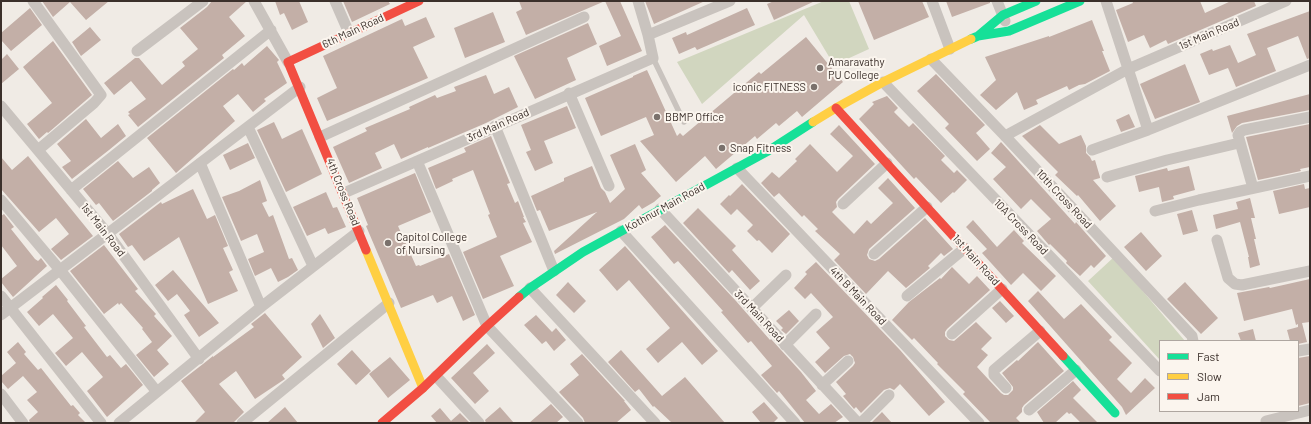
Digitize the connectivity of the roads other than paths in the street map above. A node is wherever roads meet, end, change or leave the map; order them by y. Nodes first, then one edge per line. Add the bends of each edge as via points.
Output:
1 (33, 1) edge
2 (203, 1) edge
3 (254, 1) edge
4 (335, 1) edge
5 (418, 1) edge
6 (638, 1) edge
7 (730, 1) edge
8 (932, 1) edge
9 (998, 1) edge
10 (1036, 1) edge
11 (1080, 1) edge
12 (1106, 1) edge
13 (1286, 1) edge
14 (404, 4) edge
15 (1003, 15) junction
16 (584, 17) dead end
17 (271, 30) junction
18 (1009, 31) junction
19 (349, 33) junction
20 (648, 35) junction
21 (978, 36) junction
22 (950, 49) junction
23 (137, 51) dead end
24 (653, 58) junction
25 (931, 59) junction
26 (288, 62) junction
27 (1310, 65) edge
28 (1128, 69) junction
29 (883, 82) junction
30 (300, 87) junction
31 (569, 94) junction
32 (1, 106) edge
33 (836, 108) junction
34 (1310, 117) edge
35 (684, 122) dead end
36 (495, 126) junction
37 (248, 127) junction
38 (1148, 130) junction
39 (1005, 136) junction
40 (320, 137) junction
41 (1240, 138) junction
42 (38, 150) junction
43 (1092, 150) dead end
44 (417, 161) junction
45 (200, 163) junction
46 (887, 163) junction
47 (737, 168) junction
48 (1310, 176) edge
49 (1107, 177) dead end
50 (609, 186) dead end
51 (1252, 188) junction
52 (71, 190) junction
53 (344, 193) junction
54 (1, 200) edge
55 (844, 204) dead end
56 (927, 207) junction
57 (660, 209) junction
58 (1155, 211) dead end
59 (359, 231) junction
60 (621, 232) junction
61 (108, 234) junction
62 (1217, 240) dead end
63 (965, 248) junction
64 (874, 254) dead end
65 (313, 266) junction
66 (60, 270) junction
67 (554, 270) junction
68 (1310, 271) edge
69 (786, 274) dead end
70 (530, 288) junction
71 (1002, 289) junction
72 (1, 296) edge
73 (907, 296) dead end
74 (389, 303) junction
75 (262, 307) junction
76 (11, 308) junction
77 (752, 308) junction
78 (816, 314) dead end
79 (1, 315) edge
80 (487, 326) junction
81 (1040, 331) junction
82 (952, 334) dead end
83 (1193, 340) edge
84 (785, 345) junction
85 (1310, 349) edge
86 (1299, 352) edge
87 (199, 359) junction
88 (848, 360) dead end
89 (1076, 370) junction
90 (1159, 370) edge
91 (436, 376) junction
92 (822, 385) junction
93 (423, 388) junction
94 (1006, 388) dead end
95 (157, 392) junction
96 (1, 394) edge
97 (889, 394) dead end
98 (1029, 410) dead end
99 (1310, 410) edge
100 (1114, 412) dead end
101 (1266, 421) dead end
102 (23, 423) edge
103 (101, 423) edge
104 (119, 423) edge
105 (242, 423) edge
106 (382, 423) edge
107 (479, 423) edge
108 (578, 423) edge
109 (655, 423) edge
110 (795, 423) edge
111 (858, 423) edge
112 (861, 423) edge
113 (979, 423) edge

1 - 42 street via 101,95
2 - 23 street
3 - 17 street, 4th Cross Road
4 - 19 street
5 - 14 street, 6th Main Road
6 - 20 street
7 - 20 street
8 - 22 street
9 - 15 street
10 - 15 street, Kothnur Main Road
11 - 18 street, Kothnur Main Road
12 - 28 street
13 - 28 street, 1st Main Road
14 - 19 street, 6th Main Road
15 - 18 street
15 - 21 street, Kothnur Main Road
16 - 40 street
17 - 26 street, 4th Cross Road
17 - 52 street
18 - 21 street, Kothnur Main Road
19 - 26 street, 6th Main Road
20 - 24 street
21 - 22 street, Kothnur Main Road
22 - 25 street, Kothnur Main Road
24 - 31 street, 3rd Main Road
24 - 35 lane
25 - 29 street, Kothnur Main Road
25 - 39 street, 10th Cross Road
26 - 30 street, 4th Cross Road
27 - 38 street
28 - 38 street
28 - 39 street, 1st Main Road
29 - 33 street, Kothnur Main Road
29 - 90 street, 10A Cross Road
30 - 37 street
30 - 40 street, 4th Cross Road
31 - 36 street, 3rd Main Road
31 - 50 street
32 - 42 street, 1st Main Road
33 - 46 street, 1st Main Road
33 - 47 street, Kothnur Main Road
34 - 41 street via 1244,130
36 - 44 street, 3rd Main Road
36 - 67 street
37 - 45 street
37 - 65 street
38 - 43 street
39 - 83 street, 10th Cross Road via 1192,336
40 - 53 street, 4th Cross Road
41 - 49 street
41 - 51 street
42 - 52 street, 1st Main Road
44 - 53 street, 3rd Main Road
44 - 80 street
45 - 61 street
45 - 75 street
46 - 55 street
46 - 56 street, 1st Main Road
47 - 57 street, Kothnur Main Road
47 - 113 street, 4th B Main Road
48 - 51 street
51 - 58 street
52 - 61 street, 1st Main Road
53 - 59 street, 4th Cross Road
54 - 66 street
56 - 63 street, 1st Main Road
56 - 64 street
57 - 60 street, Kothnur Main Road
57 - 77 street, 3rd Main Road
59 - 65 street
59 - 74 street, 4th Cross Road
60 - 67 street, Kothnur Main Road
60 - 110 street
61 - 66 street
61 - 87 street, 1st Main Road
62 - 68 street via 1228,278 1235,284 1242,285
63 - 71 street, 1st Main Road
63 - 73 street
65 - 75 street
66 - 76 street
66 - 95 street
67 - 70 street, Kothnur Main Road
69 - 77 street
70 - 80 street, Kothnur Main Road
70 - 109 street
71 - 81 street, 1st Main Road
71 - 82 street
72 - 76 street
74 - 93 street, 4th Cross Road
74 - 105 street
75 - 87 street
76 - 79 street
76 - 103 street
77 - 84 street, 3rd Main Road
78 - 84 street
80 - 91 street, Kothnur Main Road
80 - 108 street
81 - 89 street, 1st Main Road
81 - 94 street via 994,370 994,375
84 - 92 street, 3rd Main Road
85 - 86 street
87 - 95 street
88 - 92 street
89 - 98 street
89 - 100 street, 1st Main Road
91 - 93 street, Kothnur Main Road
91 - 107 street
92 - 111 street, 3rd Main Road
93 - 106 street, Kothnur Main Road
95 - 104 street
96 - 102 street
97 - 112 street
99 - 101 street

